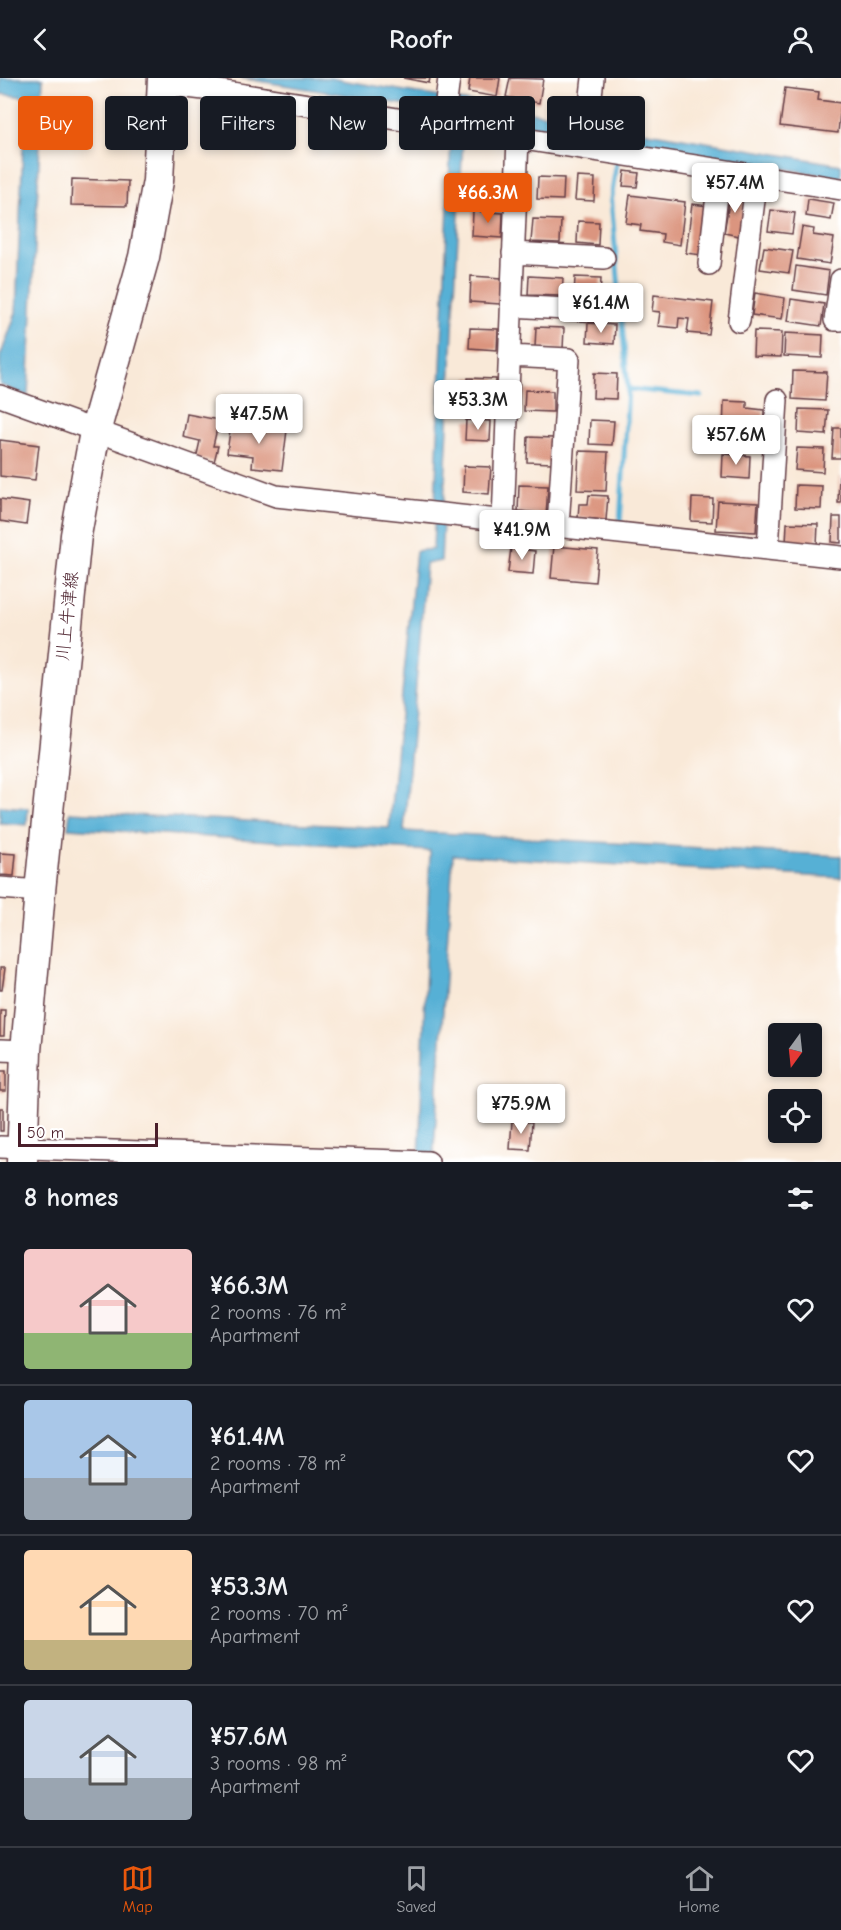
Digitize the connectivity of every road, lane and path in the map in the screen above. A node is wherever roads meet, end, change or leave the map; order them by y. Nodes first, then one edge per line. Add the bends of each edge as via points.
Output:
1 (593, 78) edge
2 (163, 81) edge
3 (591, 96) edge
4 (399, 119) edge
5 (517, 150) edge
6 (592, 150) edge
7 (720, 170) junction
8 (757, 176) junction
9 (841, 189) edge
10 (513, 253) junction
11 (604, 258) dead end
12 (709, 264) dead end
13 (841, 280) edge
14 (511, 306) junction
15 (602, 310) dead end
16 (841, 320) edge
17 (739, 321) dead end
18 (509, 356) junction
19 (0, 396) edge
20 (777, 400) dead end
21 (95, 432) junction
22 (503, 521) junction
23 (558, 526) junction
24 (768, 549) junction
25 (841, 556) edge
26 (0, 888) edge
27 (40, 891) junction
28 (13, 1051) edge
29 (15, 1152) edge
30 (414, 1161) edge
31 (428, 1162) edge

1 - 3 street
2 - 4 street
2 - 21 main road, 川上牛津線 via 158,181 144,257
5 - 10 street
6 - 7 street
7 - 8 street
7 - 12 street
8 - 9 street
8 - 17 street
10 - 11 street
10 - 14 street
13 - 16 street via 835,320
14 - 15 street
14 - 18 street
18 - 22 street
18 - 23 street via 568,359
19 - 21 street
20 - 24 street
21 - 22 street via 276,496
21 - 27 main road, 川上牛津線 via 76,535
22 - 23 street
23 - 24 street
24 - 25 street
26 - 27 street
27 - 28 main road, 川上牛津線
28 - 29 main road, 川上牛津線
29 - 30 street
30 - 31 street

